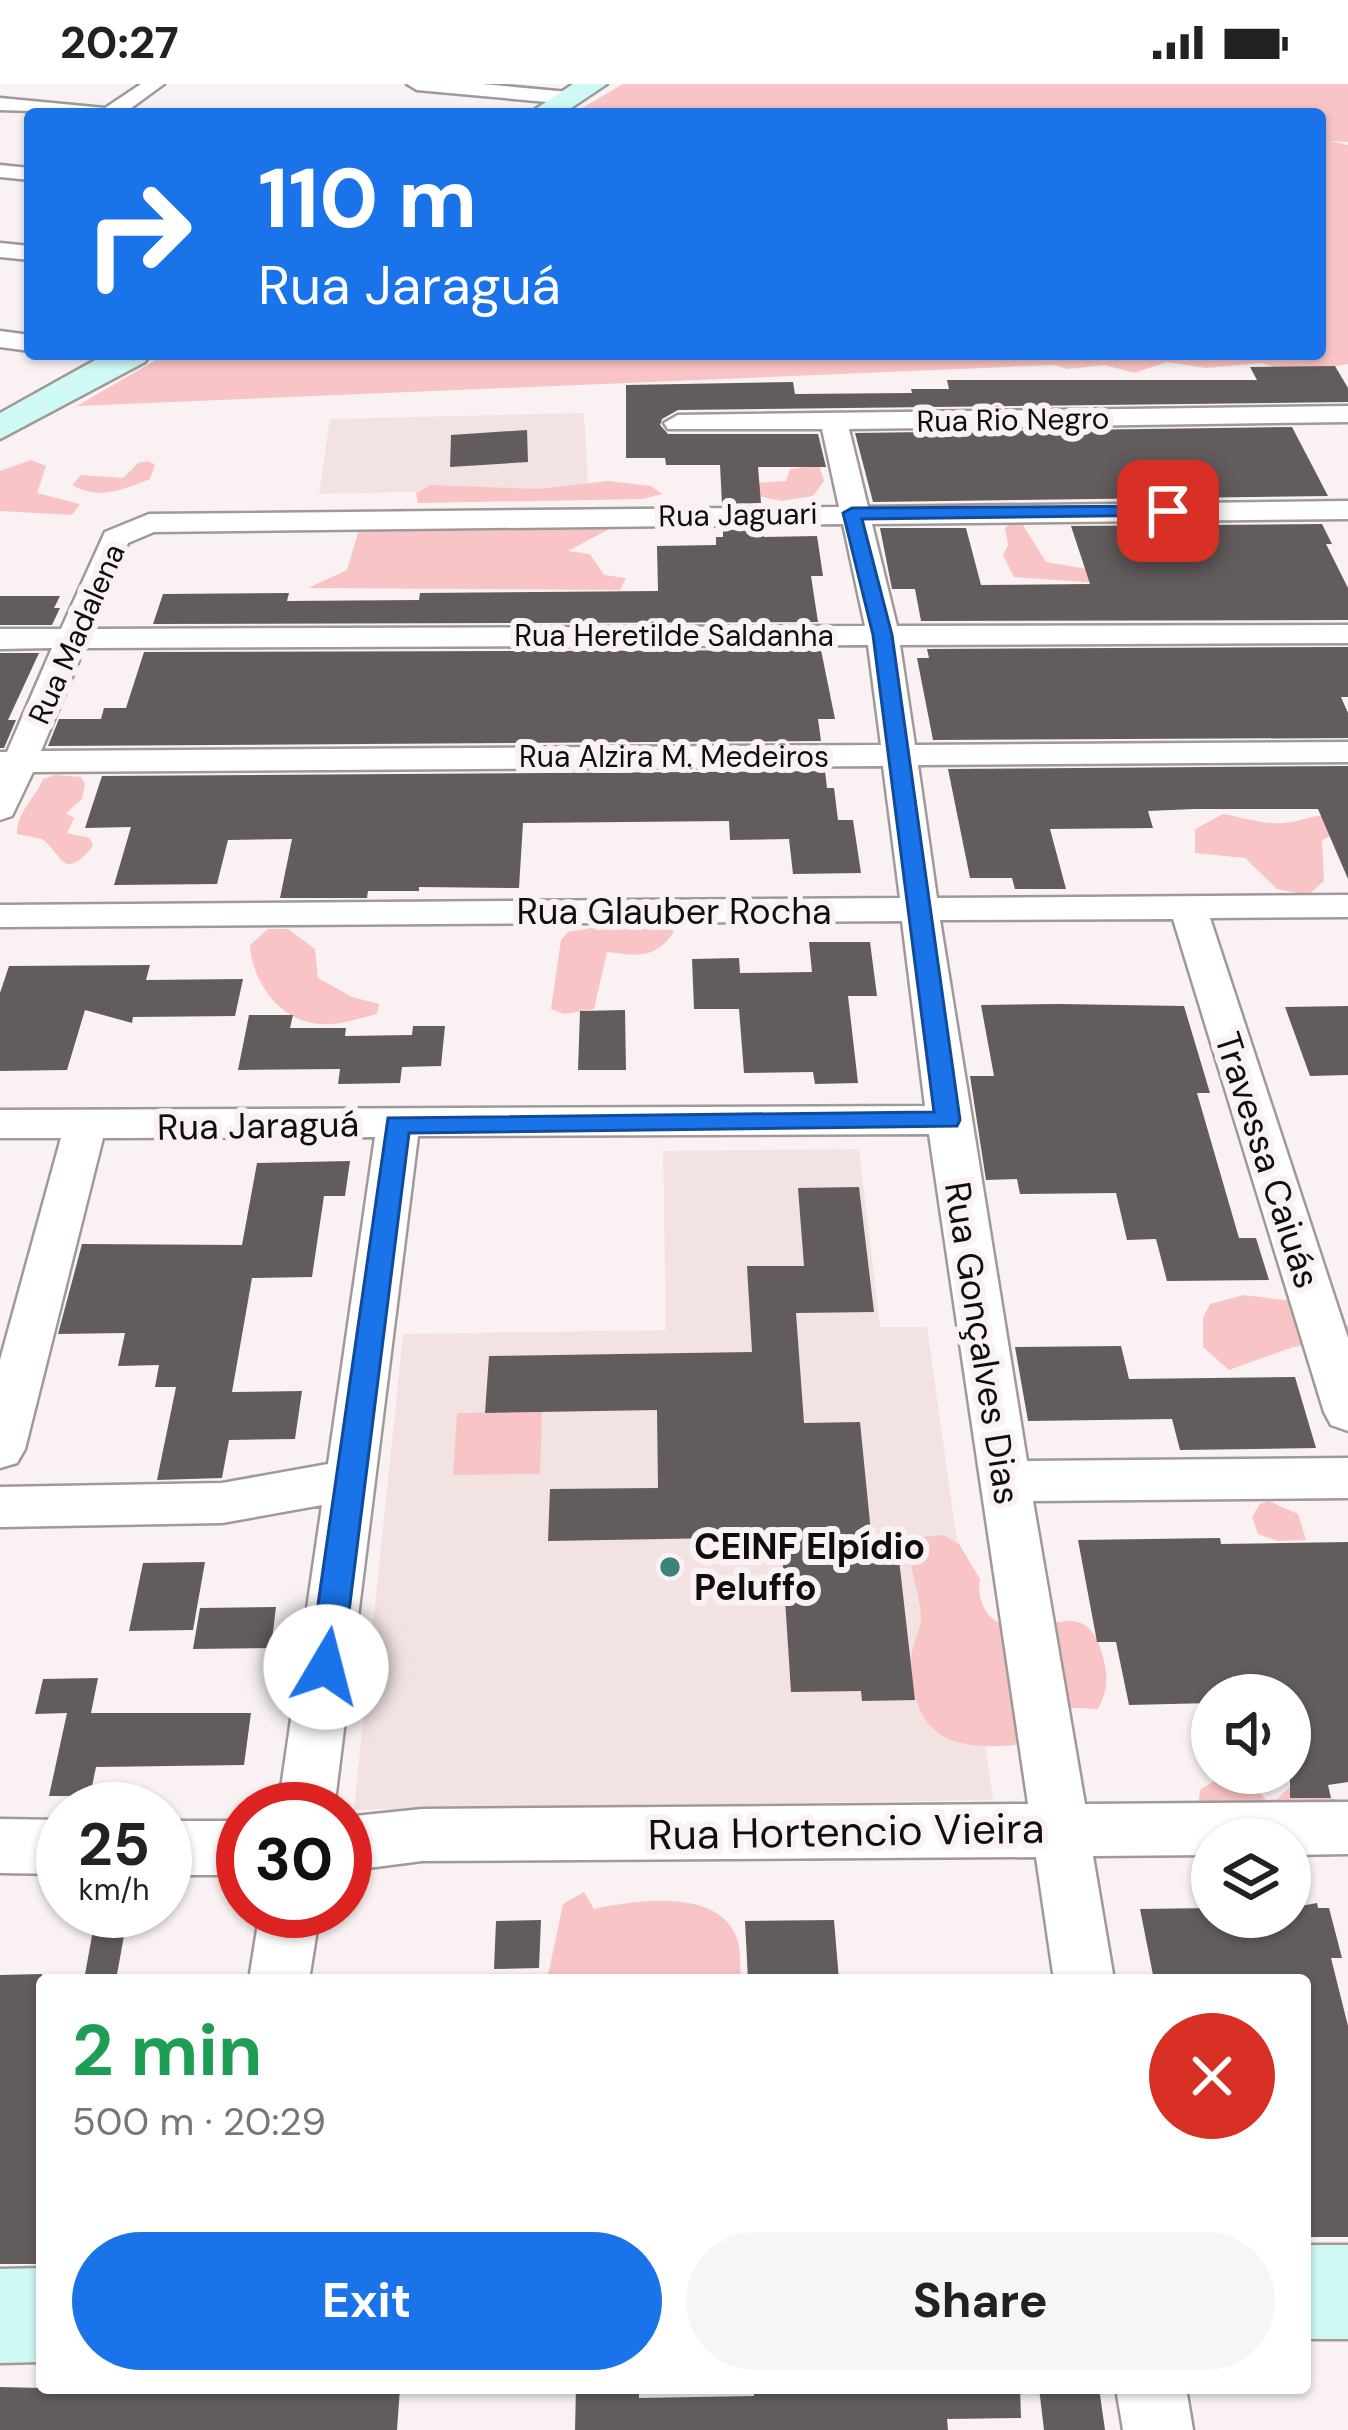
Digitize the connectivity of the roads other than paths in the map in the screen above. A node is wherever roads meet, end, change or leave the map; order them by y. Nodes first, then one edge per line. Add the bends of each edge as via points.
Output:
1 (154, 84) edge
2 (417, 84) edge
3 (581, 91) edge
4 (0, 104) edge
5 (42, 108) edge
6 (116, 108) edge
7 (552, 108) edge
8 (118, 360) edge
9 (1348, 414) edge
10 (678, 423) dead end
11 (834, 423) junction
12 (0, 428) edge
13 (1348, 510) edge
14 (852, 513) junction
15 (129, 528) joint
16 (1348, 634) edge
17 (883, 635) junction
18 (71, 638) junction
19 (0, 639) edge
20 (1348, 752) edge
21 (900, 755) junction
22 (10, 762) edge
23 (0, 808) edge
24 (1348, 906) edge
25 (1188, 907) junction
26 (917, 909) junction
27 (0, 916) edge
28 (948, 1120) junction
29 (0, 1124) edge
30 (398, 1124) junction
31 (85, 1127) junction
32 (1348, 1412) edge
33 (0, 1449) edge
34 (351, 1478) junction
35 (1348, 1478) edge
36 (1006, 1481) junction
37 (0, 1507) edge
38 (310, 1782) edge
39 (1058, 1828) junction
40 (1348, 1828) edge
41 (372, 1841) edge
42 (0, 1846) edge
43 (36, 1846) edge
44 (286, 1938) edge
45 (280, 1974) edge
46 (1083, 1974) edge
47 (1311, 2292) edge
48 (1348, 2292) edge
49 (36, 2315) edge
50 (0, 2316) edge
51 (1152, 2394) edge
52 (1158, 2430) edge

1 - 6 street
2 - 3 street
3 - 7 main road
4 - 5 street
8 - 12 main road
9 - 11 street, Rua Rio Negro
10 - 11 street, Rua Rio Negro
11 - 14 street, Rua Gonçalves Dias
13 - 14 street, Rua Jaguari
14 - 15 street, Rua Jaguari
14 - 17 street, Rua Gonçalves Dias
15 - 18 street, Rua Madalena via 115,538
16 - 17 street, Rua Heretilde Saldanha
17 - 18 street, Rua Heretilde Saldanha
17 - 21 street, Rua Gonçalves Dias
18 - 19 street, Rua Heretilde Saldanha
18 - 22 street, Rua Madalena
20 - 21 street, Rua Alzira M. Medeiros
21 - 22 street, Rua Alzira M. Medeiros
21 - 26 street, Rua Gonçalves Dias
22 - 23 street, Rua Madalena
24 - 25 street, Rua Glauber Rocha
25 - 26 street, Rua Glauber Rocha
25 - 32 street, Travessa Caiuás
26 - 27 street, Rua Glauber Rocha
26 - 28 street, Rua Gonçalves Dias
28 - 30 street, Rua Jaraguá
28 - 36 street, Rua Gonçalves Dias
29 - 31 street, Rua Jaraguá
30 - 31 street, Rua Jaraguá
30 - 34 street
31 - 33 street
34 - 37 street via 232,1504
34 - 38 street
35 - 36 street
36 - 39 street, Rua Gonçalves Dias
39 - 40 street, Rua Hortencio Vieira
39 - 41 street, Rua Hortencio Vieira
39 - 46 street, Rua Gonçalves Dias
42 - 43 street
44 - 45 street
47 - 48 main road
49 - 50 main road
51 - 52 street

